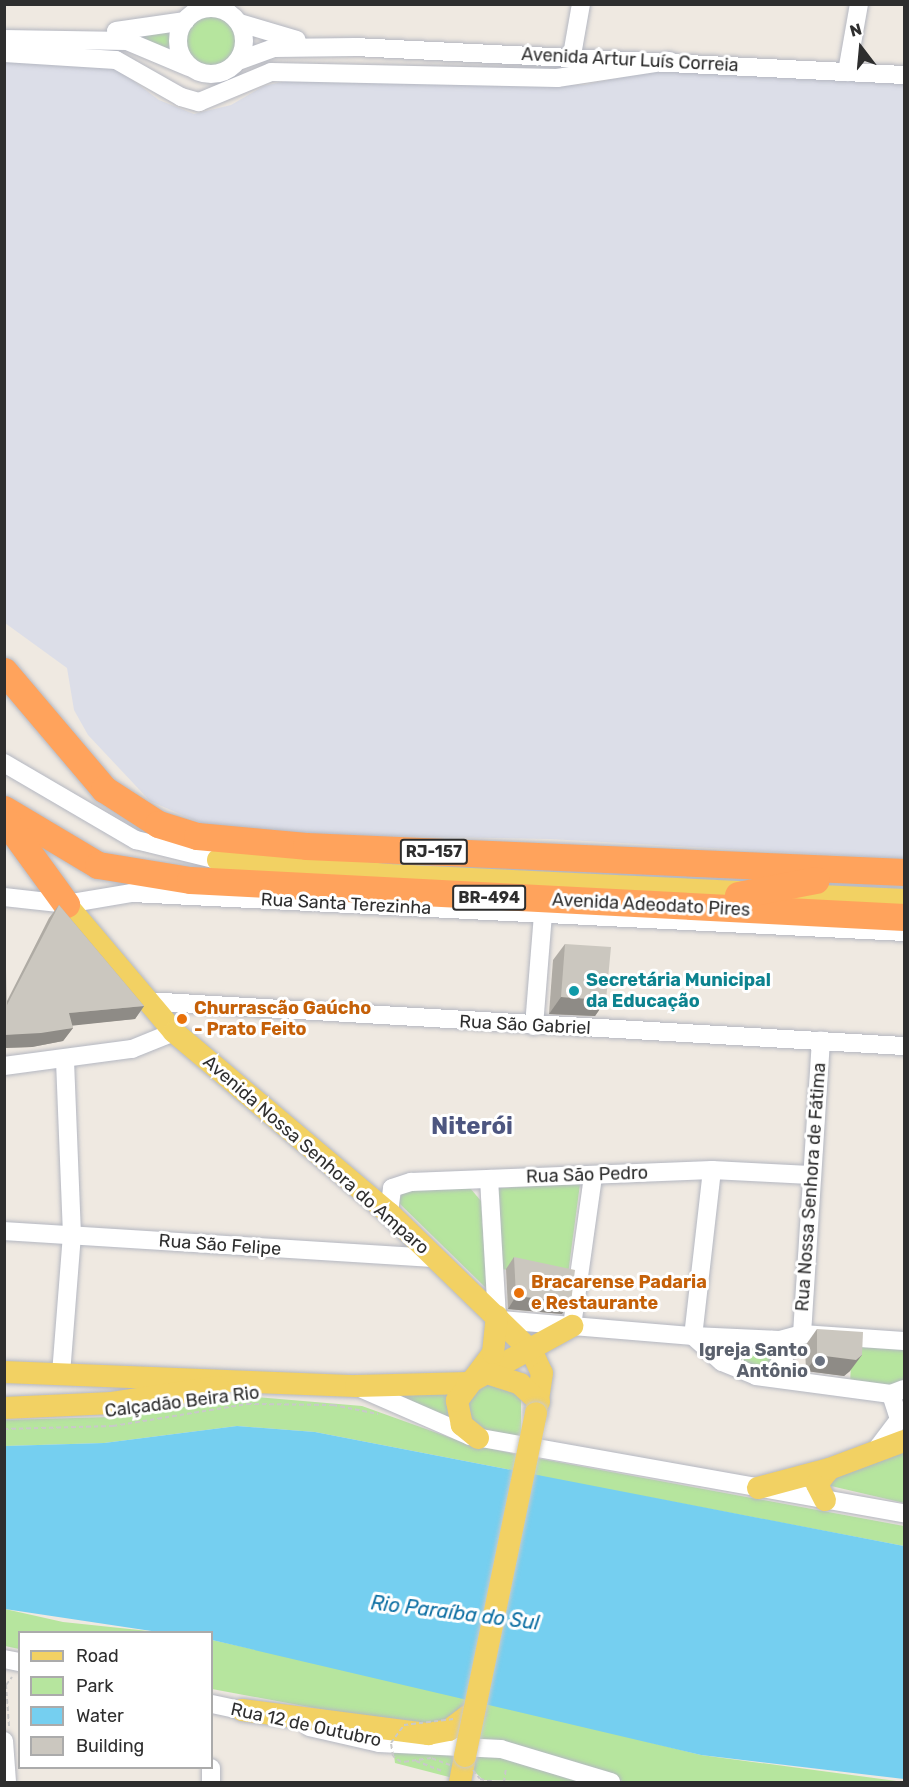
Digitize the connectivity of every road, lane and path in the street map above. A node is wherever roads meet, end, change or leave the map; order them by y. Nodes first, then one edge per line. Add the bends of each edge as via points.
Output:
1 (581, 4) edge
2 (859, 4) edge
3 (190, 14) edge
4 (235, 14) edge
5 (4, 28) edge
6 (4, 39) edge
7 (355, 47) junction
8 (4, 53) edge
9 (572, 56) junction
10 (238, 61) junction
11 (670, 62) junction
12 (193, 69) junction
13 (847, 72) junction
14 (904, 75) edge
15 (4, 671) edge
16 (4, 763) edge
17 (13, 769) edge
18 (104, 789) junction
19 (4, 809) edge
20 (4, 819) edge
21 (4, 833) edge
22 (218, 860) junction
23 (865, 872) junction
24 (904, 872) edge
25 (738, 895) junction
26 (4, 897) edge
27 (904, 900) edge
28 (66, 904) junction
29 (543, 914) junction
30 (904, 917) edge
31 (904, 932) edge
32 (146, 1001) junction
33 (534, 1026) junction
34 (174, 1032) junction
35 (821, 1041) junction
36 (904, 1046) edge
37 (65, 1062) junction
38 (4, 1066) edge
39 (712, 1170) junction
40 (810, 1175) junction
41 (592, 1176) junction
42 (489, 1179) junction
43 (389, 1213) junction
44 (4, 1231) edge
45 (72, 1235) junction
46 (436, 1258) junction
47 (499, 1318) junction
48 (572, 1326) junction
49 (802, 1334) junction
50 (693, 1336) junction
51 (772, 1340) junction
52 (904, 1341) edge
53 (532, 1352) junction
54 (54, 1374) junction
55 (490, 1374) junction
56 (769, 1377) junction
57 (9, 1379) edge
58 (254, 1379) junction
59 (468, 1383) junction
60 (356, 1386) junction
61 (898, 1391) edge
62 (4, 1408) edge
63 (537, 1408) junction
64 (389, 1418) dead end
65 (4, 1429) edge
66 (478, 1437) junction
67 (904, 1441) edge
68 (876, 1450) junction
69 (828, 1469) junction
70 (758, 1488) junction
71 (825, 1500) junction
72 (904, 1514) edge
73 (213, 1704) edge
74 (242, 1710) junction
75 (467, 1713) junction
76 (4, 1741) edge
77 (409, 1754) dead end
78 (507, 1758) dead end
79 (455, 1770) edge
80 (7, 1782) edge
81 (495, 1782) edge
82 (505, 1782) edge
83 (512, 1782) edge
84 (543, 1782) edge
85 (611, 1782) edge

1 - 9 street
2 - 13 street
3 - 4 street via 215,7
3 - 5 street via 127,32
3 - 12 street via 178,49
4 - 7 street, Avenida Artur Luís Correia via 277,37
4 - 10 street via 245,41
6 - 12 street via 127,41
7 - 9 street, Avenida Artur Luís Correia
7 - 10 street, Avenida Artur Luís Correia via 274,48
8 - 11 street via 116,60 199,102 271,72 557,78
9 - 11 street, Avenida Artur Luís Correia
10 - 12 street via 214,75
11 - 13 street, Avenida Artur Luís Correia
13 - 14 street, Avenida Artur Luís Correia
15 - 18 highway, RJ-157
16 - 17 street, BR-494
17 - 22 street, BR-494 via 136,840
18 - 22 highway via 144,829
18 - 23 highway, RJ-157 via 158,824 227,841
19 - 30 highway, Avenida Adeodato Pires / BR-494 via 77,856 135,872 254,886
20 - 28 highway
21 - 28 street
22 - 25 main road, BR-494
23 - 24 highway, RJ-157
23 - 25 highway
25 - 27 main road, BR-494
26 - 28 street, Rua Santa Terezinha
28 - 29 street, Rua Santa Terezinha via 132,893
28 - 32 main road, Avenida Nossa Senhora do Amparo
29 - 31 street, Rua Santa Terezinha
29 - 33 street
32 - 33 street, Rua São Gabriel
32 - 34 main road, Avenida Nossa Senhora do Amparo
33 - 35 street, Rua São Gabriel
34 - 37 street via 132,1049
34 - 43 main road, Avenida Nossa Senhora do Amparo
35 - 36 street, Rua São Gabriel
35 - 40 street, Rua Nossa Senhora de Fátima
37 - 38 street
37 - 45 street
39 - 40 street, Rua São Pedro
39 - 41 street, Rua São Pedro
39 - 50 street
40 - 49 street, Rua Nossa Senhora de Fátima
41 - 42 street, Rua São Pedro
41 - 48 street
42 - 43 street, Rua São Pedro via 398,1184 389,1194
42 - 47 street
43 - 46 main road, Avenida Nossa Senhora do Amparo
44 - 45 street, Rua São Felipe
45 - 46 street, Rua São Felipe
45 - 54 street
46 - 47 main road, Avenida Nossa Senhora do Amparo
47 - 48 street
47 - 53 main road, Avenida Nossa Senhora do Amparo
47 - 59 main road via 493,1353
48 - 50 street
48 - 53 main road
49 - 51 street
49 - 52 street
50 - 51 street
50 - 56 street via 732,1368
51 - 56 street via 784,1358
53 - 55 main road
53 - 63 main road, Avenida Nossa Senhora do Amparo via 542,1373
54 - 57 main road
54 - 58 main road
55 - 59 main road
55 - 63 main road via 520,1384
56 - 61 street
58 - 60 main road
58 - 62 main road via 138,1400
59 - 60 main road
59 - 66 main road via 457,1412 464,1428
60 - 66 street
61 - 68 street via 899,1419
63 - 75 main road, Avenida Nossa Senhora do Amparo, bridge
64 - 65 path, Calçadão Beira Rio via 333,1405 247,1404 113,1426
66 - 70 street
67 - 68 main road
68 - 69 main road
69 - 70 main road
69 - 71 main road via 817,1484
70 - 71 street
71 - 72 street
73 - 74 street, Rua 12 de Outubro
74 - 75 main road, bridge via 435,1733 456,1727
74 - 85 street, Rua 12 de Outubro via 368,1741 501,1749
75 - 79 main road, Avenida Nossa Senhora do Amparo, bridge
75 - 79 path, bridge via 438,1725 404,1725 391,1743 393,1756 402,1762 435,1758
76 - 80 street
77 - 79 path
78 - 82 path
81 - 82 path
83 - 84 path

